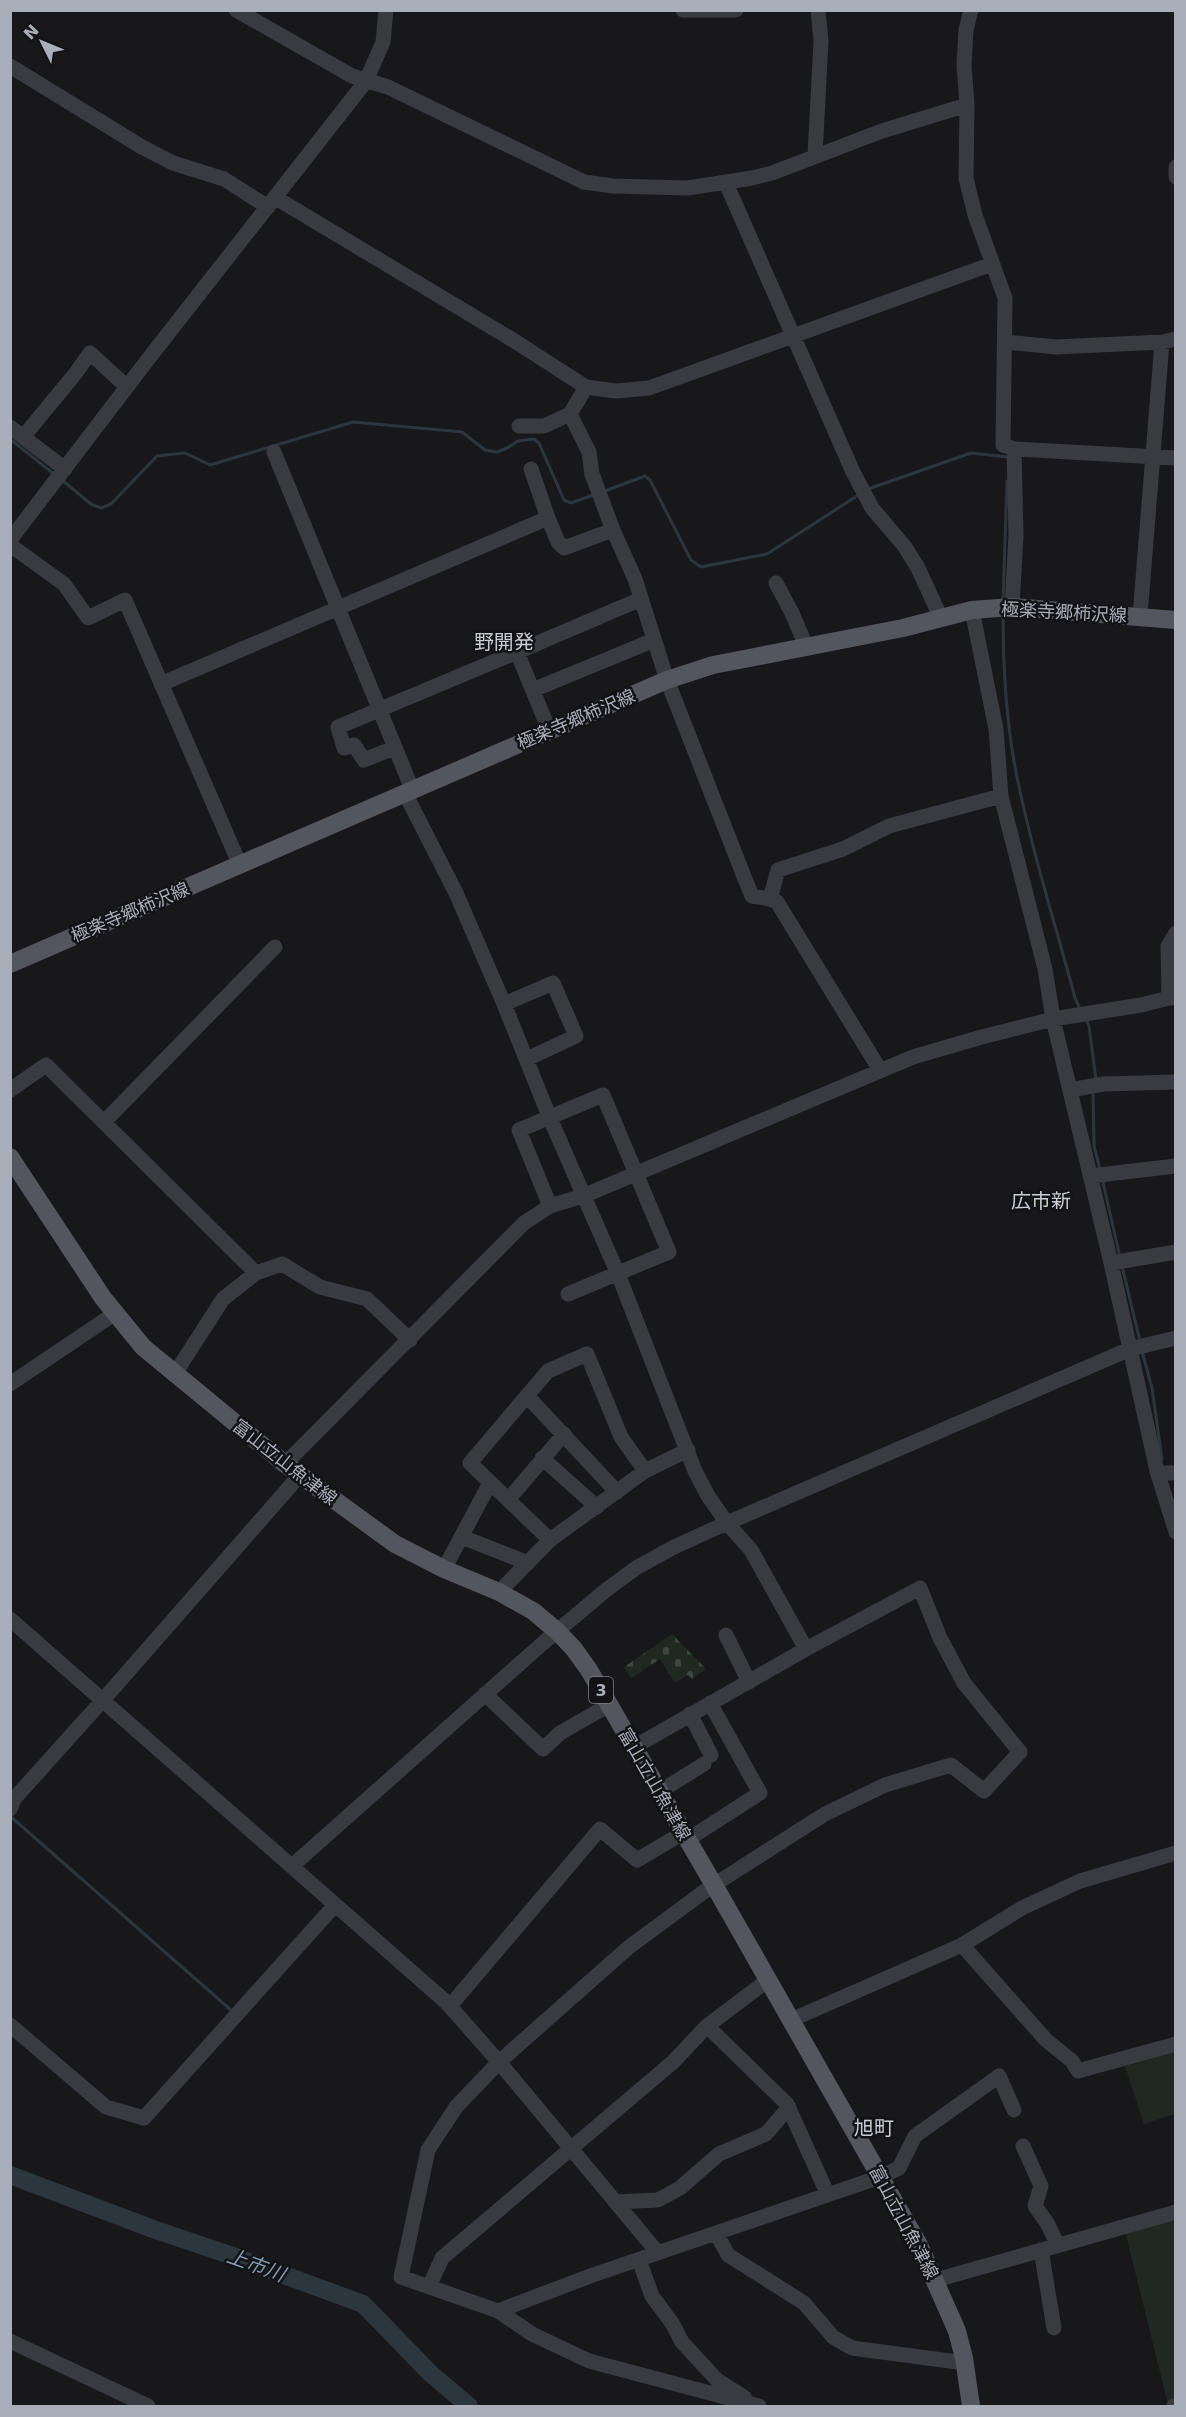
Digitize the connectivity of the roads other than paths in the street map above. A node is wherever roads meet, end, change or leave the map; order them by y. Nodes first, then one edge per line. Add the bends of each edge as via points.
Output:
1 (236, 10) edge
2 (386, 10) edge
3 (683, 10) edge
4 (736, 10) edge
5 (818, 10) edge
6 (971, 10) edge
7 (10, 66) edge
8 (366, 81) junction
9 (967, 105) junction
10 (815, 155) junction
11 (1176, 167) edge
12 (1176, 177) edge
13 (726, 183) junction
14 (272, 202) junction
15 (992, 264) junction
16 (792, 336) junction
17 (1169, 340) edge
18 (1005, 342) junction
19 (128, 387) junction
20 (586, 387) junction
21 (570, 414) junction
22 (519, 426) dead end
23 (17, 432) edge
24 (1014, 449) junction
25 (274, 452) dead end
26 (1152, 456) junction
27 (1176, 458) edge
28 (66, 469) junction
29 (531, 469) dead end
30 (548, 518) junction
31 (613, 530) junction
32 (10, 540) edge
33 (10, 545) edge
34 (776, 583) dead end
35 (641, 599) junction
36 (1012, 607) junction
37 (338, 609) junction
38 (972, 610) junction
39 (1140, 616) junction
40 (941, 618) junction
41 (1176, 620) edge
42 (654, 640) junction
43 (806, 646) junction
44 (517, 652) junction
45 (667, 680) junction
46 (161, 684) junction
47 (533, 690) junction
48 (378, 709) junction
49 (549, 730) junction
50 (394, 748) junction
51 (408, 793) junction
52 (1001, 796) junction
53 (240, 865) junction
54 (770, 899) junction
55 (1176, 933) edge
56 (275, 947) dead end
57 (10, 964) edge
58 (1172, 998) edge
59 (504, 1004) junction
60 (1053, 1019) junction
61 (527, 1059) junction
62 (880, 1070) junction
63 (1176, 1083) edge
64 (10, 1090) edge
65 (1070, 1090) junction
66 (549, 1116) junction
67 (104, 1122) junction
68 (10, 1157) edge
69 (1176, 1166) edge
70 (637, 1172) junction
71 (1090, 1176) junction
72 (583, 1196) junction
73 (550, 1206) junction
74 (1176, 1252) edge
75 (1111, 1263) junction
76 (256, 1272) junction
77 (618, 1274) junction
78 (568, 1294) dead end
79 (114, 1314) junction
80 (1176, 1338) edge
81 (410, 1340) junction
82 (1130, 1349) junction
83 (174, 1375) junction
84 (10, 1384) edge
85 (527, 1396) junction
86 (564, 1434) junction
87 (688, 1449) junction
88 (542, 1458) junction
89 (292, 1469) junction
90 (645, 1471) junction
91 (1158, 1473) junction
92 (1176, 1473) edge
93 (490, 1483) junction
94 (618, 1492) junction
95 (508, 1500) junction
96 (597, 1507) junction
97 (727, 1523) junction
98 (1176, 1532) edge
99 (462, 1537) junction
100 (550, 1540) junction
101 (528, 1563) junction
102 (444, 1569) junction
103 (499, 1592) junction
104 (10, 1619) edge
105 (557, 1631) junction
106 (726, 1635) dead end
107 (806, 1649) junction
108 (748, 1682) junction
109 (485, 1694) junction
110 (103, 1700) junction
111 (710, 1703) junction
112 (609, 1705) junction
113 (690, 1714) junction
114 (634, 1747) junction
115 (659, 1792) junction
116 (10, 1809) edge
117 (685, 1837) junction
118 (1176, 1853) edge
119 (292, 1866) junction
120 (714, 1885) junction
121 (335, 1905) junction
122 (962, 1945) junction
123 (768, 1980) junction
124 (450, 2006) junction
125 (791, 2020) junction
126 (10, 2025) edge
127 (707, 2026) junction
128 (1176, 2044) edge
129 (499, 2062) junction
130 (789, 2107) junction
131 (1014, 2110) dead end
132 (1023, 2146) dead end
133 (571, 2148) junction
134 (880, 2177) junction
135 (828, 2195) junction
136 (616, 2202) junction
137 (1176, 2212) edge
138 (716, 2233) junction
139 (1058, 2245) junction
140 (1041, 2250) junction
141 (658, 2253) junction
142 (639, 2260) junction
143 (936, 2280) junction
144 (429, 2287) junction
145 (498, 2311) junction
146 (1054, 2328) dead end
147 (10, 2342) edge
148 (965, 2363) junction
149 (148, 2406) edge
150 (758, 2406) edge
151 (971, 2406) edge

1 - 8 street
2 - 8 street via 383,42
3 - 4 street
5 - 10 street via 821,41
6 - 9 street via 964,65
7 - 14 street via 142,147
8 - 13 street via 388,87 584,182 688,188
8 - 14 street
9 - 10 street
9 - 15 street via 966,178
10 - 13 street via 772,173
11 - 12 street
13 - 16 street
14 - 19 street
14 - 20 street via 513,340
15 - 16 street
15 - 18 street via 1005,298
16 - 20 street via 649,388 616,391
16 - 40 street via 852,472 872,508 918,568
17 - 18 street via 1056,347
17 - 26 street
18 - 24 street via 1003,445
19 - 23 street via 90,353 75,374
19 - 28 street
20 - 21 street
21 - 22 street via 544,426
21 - 31 street via 588,452
23 - 28 street
24 - 26 street
24 - 36 street via 1016,535
25 - 37 street
26 - 27 street
26 - 39 street
28 - 32 street
29 - 30 street
30 - 31 street via 564,548
30 - 37 street
31 - 35 street
33 - 46 street via 64,584 88,618 125,600
34 - 43 street
35 - 42 street
35 - 44 street
36 - 38 main road, 極楽寺郷柿沢線
36 - 39 main road, 極楽寺郷柿沢線
37 - 46 street
37 - 48 street
38 - 40 main road, 極楽寺郷柿沢線
38 - 52 street via 996,729
39 - 41 main road, 極楽寺郷柿沢線
40 - 43 main road, 極楽寺郷柿沢線
42 - 45 street
42 - 47 street
43 - 45 main road, 極楽寺郷柿沢線 via 713,665
44 - 47 street
44 - 48 street
45 - 49 main road, 極楽寺郷柿沢線
45 - 54 street via 752,896
46 - 53 street
47 - 49 street
48 - 50 street
48 - 50 street via 338,727 344,748 354,746 364,760
49 - 51 main road, 極楽寺郷柿沢線
50 - 51 street via 410,784
51 - 53 main road, 極楽寺郷柿沢線
51 - 59 street
52 - 54 street via 889,826 843,849 778,870
52 - 60 street via 1045,969
53 - 57 main road, 極楽寺郷柿沢線
54 - 62 street via 777,902
55 - 58 street via 1168,946
56 - 67 street
58 - 60 street
59 - 61 street
59 - 61 street via 553,983 576,1036
60 - 62 street
60 - 65 street
61 - 66 street
62 - 70 street
63 - 65 street via 1103,1084
64 - 67 street via 46,1065
65 - 71 street
66 - 70 street via 603,1095
66 - 72 street
66 - 73 street via 519,1130
67 - 76 street
68 - 79 main road, 富山立山魚津線 / 3
69 - 71 street
70 - 72 street
70 - 77 street via 669,1252
71 - 75 street
72 - 73 street
72 - 77 street
73 - 81 street via 524,1223
74 - 75 street
75 - 82 street
76 - 81 street via 282,1264 320,1287 366,1299
76 - 83 street via 222,1299
77 - 78 street
77 - 87 street
79 - 83 main road, 富山立山魚津線 / 3
79 - 84 street
80 - 82 street
81 - 89 street
82 - 91 street
82 - 97 street
83 - 89 main road, 富山立山魚津線 / 3
85 - 86 street
85 - 90 street via 548,1371 587,1354 621,1437
85 - 93 street via 470,1463
86 - 88 street
86 - 94 street
87 - 90 street
87 - 97 street via 708,1496
88 - 95 street
88 - 96 street
89 - 102 main road, 富山立山魚津線 / 3 via 395,1544
89 - 110 street
90 - 94 street
91 - 92 street
91 - 98 street
93 - 95 street
93 - 99 street
94 - 96 street
95 - 100 street
96 - 100 street
97 - 105 street via 636,1568
97 - 107 street via 751,1550
99 - 101 street
99 - 102 street
100 - 101 street
101 - 103 street
102 - 103 main road, 富山立山魚津線 / 3
103 - 105 main road, 富山立山魚津線 / 3 via 533,1611
104 - 110 street
105 - 109 street
105 - 112 main road, 富山立山魚津線 / 3 via 589,1670
106 - 108 street
107 - 108 street
107 - 120 street via 921,1588 940,1638 964,1683 1020,1752 984,1791 951,1765 885,1785 825,1814
108 - 111 street
109 - 112 street via 543,1749 560,1733
109 - 119 street
110 - 116 street via 14,1799
110 - 119 street
111 - 113 street
111 - 117 street via 760,1793
112 - 114 main road, 富山立山魚津線 / 3
113 - 114 street
113 - 115 street via 707,1760
114 - 115 main road, 富山立山魚津線 / 3
115 - 117 main road, 富山立山魚津線 / 3
117 - 120 main road, 富山立山魚津線 / 3
117 - 124 street via 637,1860 600,1829
118 - 122 street via 1080,1881 1022,1908
119 - 121 street
120 - 123 main road, 富山立山魚津線 / 3
120 - 129 street via 629,1947
121 - 124 street
121 - 126 street via 144,2118 106,2107
122 - 125 street
122 - 128 street via 1078,2071
123 - 125 main road, 富山立山魚津線 / 3
123 - 127 street
124 - 129 street
125 - 134 main road, 富山立山魚津線 / 3
127 - 130 street
127 - 133 street via 674,2062
129 - 133 street
129 - 144 street via 456,2107 428,2150 401,2277
130 - 135 street
130 - 136 street via 766,2134 718,2154 680,2188 658,2200
131 - 134 street via 999,2076 915,2136 898,2168
132 - 139 street via 1041,2186 1035,2206
133 - 136 street
133 - 144 street via 442,2258
134 - 135 street
134 - 143 main road, 富山立山魚津線 / 3
135 - 138 street
136 - 141 street
137 - 139 street
138 - 141 street
138 - 148 street via 728,2255 804,2303 833,2337 852,2348
139 - 140 street
140 - 143 street
140 - 146 street
141 - 142 street
142 - 145 street
142 - 150 street via 652,2295 682,2342 717,2380
143 - 148 main road, 富山立山魚津線 / 3 via 957,2331
144 - 145 street
145 - 150 street via 532,2334 589,2361
147 - 149 street
148 - 151 main road, 富山立山魚津線 / 3

